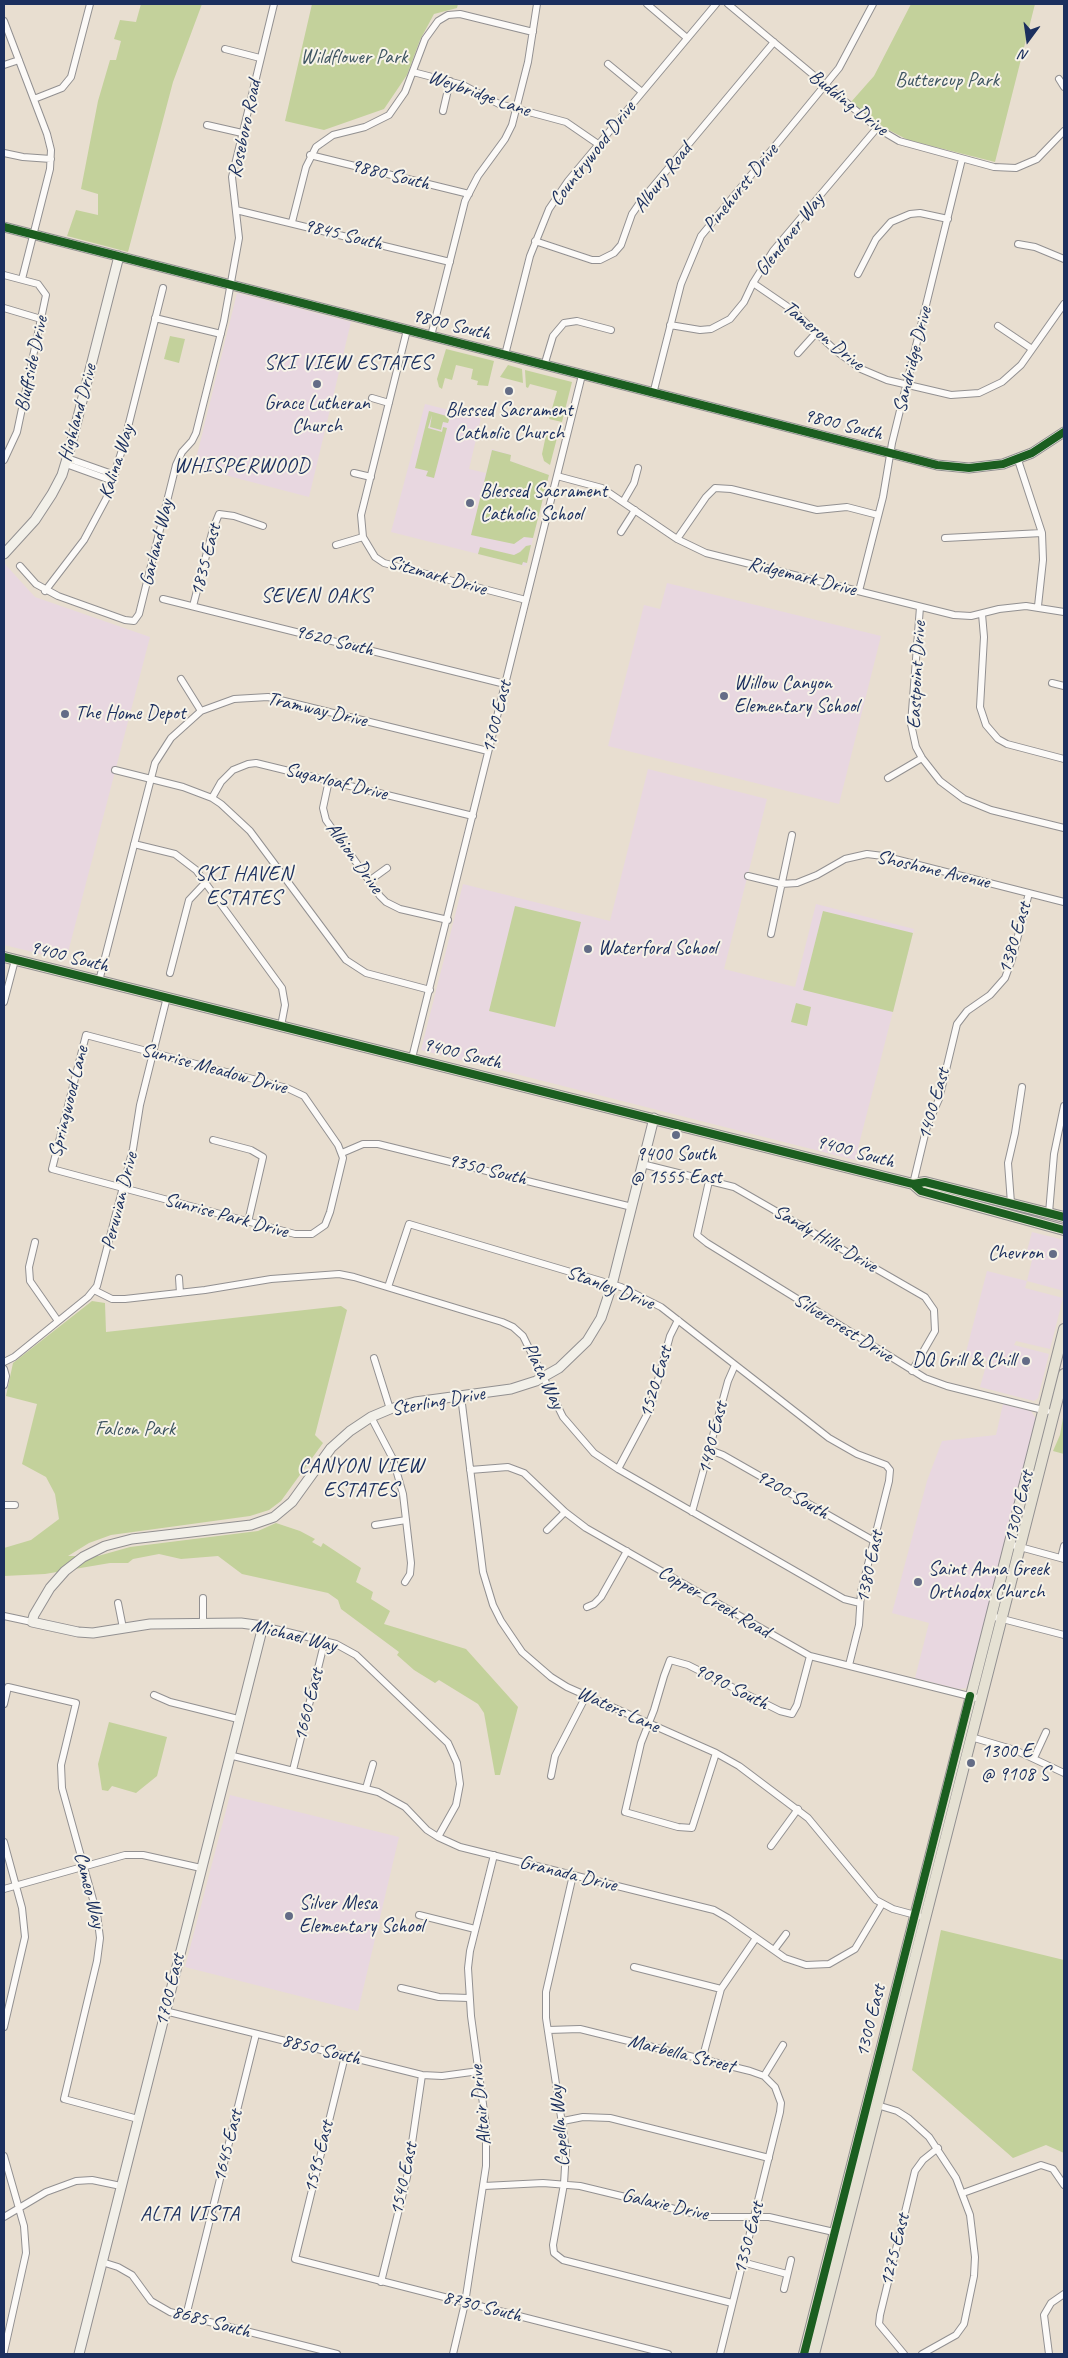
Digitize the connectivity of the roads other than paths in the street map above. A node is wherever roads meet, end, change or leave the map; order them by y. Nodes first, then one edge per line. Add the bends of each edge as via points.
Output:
1 (90, 4) edge
2 (274, 4) edge
3 (537, 4) edge
4 (647, 4) edge
5 (716, 4) edge
6 (728, 4) edge
7 (873, 4) edge
8 (4, 21) edge
9 (533, 32) junction
10 (687, 38) junction
11 (774, 42) junction
12 (225, 49) dead end
13 (260, 58) junction
14 (18, 60) junction
15 (608, 64) dead end
16 (4, 65) edge
17 (413, 72) junction
18 (1059, 79) dead end
19 (450, 81) junction
20 (825, 86) junction
21 (1064, 87) edge
22 (642, 92) junction
23 (34, 99) junction
24 (517, 109) junction
25 (443, 111) dead end
26 (207, 125) dead end
27 (877, 128) junction
28 (1064, 131) edge
29 (242, 133) junction
30 (598, 144) junction
31 (4, 153) edge
32 (310, 155) junction
33 (51, 159) junction
34 (962, 159) junction
35 (469, 194) junction
36 (236, 210) junction
37 (948, 219) junction
38 (292, 222) junction
39 (4, 227) edge
40 (33, 234) junction
41 (535, 241) junction
42 (1018, 244) dead end
43 (119, 256) junction
44 (1064, 259) edge
45 (450, 262) junction
46 (858, 274) dead end
47 (4, 275) edge
48 (22, 279) junction
49 (753, 283) junction
50 (230, 284) junction
51 (163, 288) dead end
52 (1064, 304) edge
53 (4, 308) edge
54 (155, 318) junction
55 (41, 319) junction
56 (670, 325) junction
57 (998, 326) dead end
58 (407, 330) junction
59 (611, 330) dead end
60 (816, 333) junction
61 (221, 334) junction
62 (431, 336) junction
63 (1032, 349) junction
64 (798, 353) dead end
65 (505, 356) junction
66 (544, 366) junction
67 (582, 376) junction
68 (906, 385) junction
69 (653, 394) junction
70 (372, 398) dead end
71 (389, 403) junction
72 (1064, 432) edge
73 (890, 453) junction
74 (4, 460) edge
75 (1018, 460) junction
76 (67, 461) junction
77 (638, 468) dead end
78 (354, 473) dead end
79 (557, 476) junction
80 (114, 478) junction
81 (370, 478) junction
82 (622, 502) junction
83 (635, 510) junction
84 (878, 515) junction
85 (263, 526) dead end
86 (621, 532) dead end
87 (1042, 533) junction
88 (362, 537) junction
89 (945, 538) dead end
90 (678, 539) junction
91 (336, 545) dead end
92 (4, 554) edge
93 (20, 566) dead end
94 (45, 591) junction
95 (859, 591) junction
96 (163, 598) dead end
97 (526, 600) junction
98 (193, 606) junction
99 (1038, 606) junction
100 (920, 607) junction
101 (1064, 612) edge
102 (982, 614) junction
103 (181, 679) dead end
104 (1052, 683) dead end
105 (505, 684) junction
106 (1064, 686) edge
107 (202, 711) junction
108 (488, 751) junction
109 (922, 758) junction
110 (1064, 759) edge
111 (115, 770) dead end
112 (888, 778) dead end
113 (150, 779) junction
114 (329, 780) junction
115 (212, 798) junction
116 (473, 816) junction
117 (1064, 828) edge
118 (792, 835) dead end
119 (134, 844) junction
120 (387, 868) dead end
121 (748, 876) dead end
122 (369, 881) junction
123 (205, 883) junction
124 (781, 884) junction
125 (1029, 893) junction
126 (1064, 902) edge
127 (448, 920) junction
128 (771, 934) dead end
129 (4, 957) edge
130 (15, 960) junction
131 (170, 973) dead end
132 (99, 981) junction
133 (430, 990) junction
134 (167, 997) junction
135 (4, 1002) edge
136 (957, 1024) joint
137 (281, 1026) junction
138 (86, 1035) joint
139 (153, 1052) junction
140 (412, 1058) junction
141 (1022, 1087) dead end
142 (1064, 1106) edge
143 (654, 1118) junction
144 (213, 1140) dead end
145 (342, 1153) junction
146 (642, 1164) junction
147 (52, 1169) joint
148 (709, 1180) junction
149 (912, 1184) junction
150 (123, 1189) junction
151 (1011, 1204) junction
152 (632, 1206) junction
153 (1049, 1213) junction
154 (1064, 1217) edge
155 (248, 1222) junction
156 (1064, 1230) edge
157 (35, 1242) dead end
158 (179, 1278) dead end
159 (612, 1285) junction
160 (388, 1287) junction
161 (94, 1290) junction
162 (180, 1293) junction
163 (678, 1320) junction
164 (58, 1321) junction
165 (1064, 1329) edge
166 (374, 1358) dead end
167 (4, 1362) edge
168 (735, 1365) junction
169 (4, 1369) edge
170 (912, 1371) junction
171 (1064, 1374) edge
172 (544, 1378) junction
173 (4, 1385) edge
174 (461, 1396) junction
175 (390, 1409) junction
176 (1049, 1412) junction
177 (371, 1417) junction
178 (710, 1450) junction
179 (618, 1469) junction
180 (470, 1470) junction
181 (890, 1470) joint
182 (4, 1505) edge
183 (15, 1505) dead end
184 (565, 1512) junction
185 (692, 1512) junction
186 (406, 1520) junction
187 (376, 1524) dead end
188 (547, 1530) dead end
189 (874, 1541) junction
190 (1014, 1545) junction
191 (1064, 1546) edge
192 (626, 1551) junction
193 (1063, 1558) edge
194 (405, 1582) dead end
195 (204, 1598) dead end
196 (118, 1603) dead end
197 (860, 1603) junction
198 (587, 1607) dead end
199 (4, 1616) edge
200 (996, 1617) junction
201 (32, 1622) junction
202 (203, 1623) junction
203 (263, 1626) junction
204 (123, 1628) junction
205 (1064, 1635) edge
206 (325, 1640) junction
207 (810, 1656) junction
208 (849, 1666) junction
209 (154, 1695) dead end
210 (586, 1696) junction
211 (976, 1698) junction
212 (4, 1704) edge
213 (238, 1719) junction
214 (649, 1724) junction
215 (1046, 1732) dead end
216 (971, 1737) junction
217 (716, 1753) junction
218 (229, 1755) junction
219 (1034, 1758) junction
220 (373, 1764) dead end
221 (293, 1770) junction
222 (1064, 1774) edge
223 (551, 1776) dead end
224 (366, 1788) junction
225 (798, 1809) junction
226 (438, 1837) junction
227 (4, 1842) edge
228 (771, 1846) dead end
229 (494, 1855) junction
230 (84, 1866) junction
231 (200, 1868) junction
232 (573, 1875) junction
233 (16, 1886) junction
234 (4, 1889) edge
235 (882, 1904) junction
236 (419, 1915) dead end
237 (920, 1916) junction
238 (475, 1928) junction
239 (786, 1934) dead end
240 (756, 1938) junction
241 (774, 1950) junction
242 (634, 1967) dead end
243 (400, 1988) dead end
244 (721, 1989) junction
245 (469, 1998) junction
246 (165, 2011) junction
247 (4, 2027) edge
248 (548, 2030) junction
249 (256, 2034) junction
250 (783, 2045) dead end
251 (345, 2056) junction
252 (702, 2060) junction
253 (479, 2071) junction
254 (422, 2075) junction
255 (764, 2076) junction
256 (878, 2105) junction
257 (138, 2119) junction
258 (563, 2121) junction
259 (938, 2148) junction
260 (4, 2156) edge
261 (769, 2158) junction
262 (564, 2184) junction
263 (1064, 2185) edge
264 (121, 2186) junction
265 (484, 2186) junction
266 (963, 2193) junction
267 (19, 2209) junction
268 (4, 2217) edge
269 (754, 2217) junction
270 (840, 2233) junction
271 (295, 2259) joint
272 (791, 2260) dead end
273 (102, 2262) junction
274 (742, 2262) junction
275 (787, 2274) junction
276 (380, 2282) junction
277 (784, 2289) dead end
278 (1064, 2294) edge
279 (732, 2302) junction
280 (465, 2303) junction
281 (186, 2316) junction
282 (4, 2352) edge
283 (79, 2354) edge
284 (337, 2354) edge
285 (452, 2354) edge
286 (668, 2354) edge
287 (720, 2354) edge
288 (804, 2354) edge
289 (814, 2354) edge
290 (904, 2354) edge
291 (922, 2354) edge
292 (1049, 2354) edge

1 - 23 street via 71,77 62,88
2 - 13 street, Roseboro Road
3 - 9 street
4 - 10 street
5 - 10 street, Countrywood Drive
6 - 11 street, Budding Drive
7 - 20 street, Pinehurst Drive via 846,56
8 - 14 street
9 - 17 street via 470,16 448,15 430,29
9 - 24 street
10 - 22 street, Countrywood Drive
11 - 20 street, Budding Drive
11 - 41 street, Albury Road via 641,201 632,214 621,245 614,253 592,260
12 - 13 street
13 - 29 street, Roseboro Road
14 - 16 street
14 - 23 street
15 - 22 street
17 - 19 street, Weybridge Lane
17 - 32 street via 398,104 388,114 365,127 323,140
18 - 21 street
19 - 24 street, Weybridge Lane
19 - 25 street
20 - 27 street, Budding Drive
20 - 56 street, Pinehurst Drive via 701,236 686,267
22 - 30 street, Countrywood Drive
23 - 33 street via 50,142
24 - 30 street, Weybridge Lane via 566,122
24 - 35 street via 509,132
26 - 29 street
27 - 34 street, Budding Drive via 912,146
27 - 49 street, Glendover Way via 773,251
28 - 34 street, Budding Drive via 1037,159 1016,168
29 - 36 street, Roseboro Road via 232,177
30 - 41 street, Countrywood Drive via 558,194
31 - 33 street
32 - 35 street, 9880 South
32 - 38 street
33 - 40 street
34 - 37 street, Sandridge Drive
35 - 45 street
36 - 38 street, 9845 South
36 - 50 street, Roseboro Road via 239,238
37 - 46 street via 920,213 891,222 876,239
37 - 68 street, Sandridge Drive
38 - 45 street, 9845 South
39 - 40 street, 9800 South
40 - 43 street, 9800 South
40 - 48 street
41 - 65 street, Countrywood Drive
42 - 44 street
43 - 50 street, 9800 South
43 - 76 street, Highland Drive
45 - 62 street
47 - 48 street, Bluffside Drive
48 - 55 street, Bluffside Drive via 38,284 44,290
49 - 56 street, Glendover Way via 738,311 721,325 700,330
49 - 60 street, Tameron Drive via 791,309
50 - 58 street, 9800 South
50 - 61 street, Garland Way
51 - 54 street, Kalina Way
52 - 63 street, Tameron Drive
53 - 55 street
54 - 61 street
54 - 80 street, Kalina Way
55 - 74 street, Bluffside Drive via 17,432
56 - 69 street, Pinehurst Drive
57 - 63 street
58 - 62 street, 9800 South
58 - 71 street
59 - 66 street via 577,321 564,323 553,336
60 - 64 street
60 - 68 street, Tameron Drive via 861,369
61 - 94 street, Garland Way via 196,433 176,465 137,618 125,620
62 - 65 street, 9800 South
63 - 68 street, Tameron Drive via 1013,374 979,393 951,395
65 - 66 street, 9800 South
66 - 67 street, 9800 South
67 - 69 street, 9800 South
67 - 79 street, 1700 East
68 - 73 street, Sandridge Drive
69 - 73 street, 9800 South
70 - 71 street
71 - 81 street
72 - 75 street, 9800 South
73 - 75 street, 9800 South via 937,465 970,468 986,468
73 - 84 street, Sandridge Drive
75 - 87 street
76 - 80 street
76 - 92 street, Highland Drive via 42,511
77 - 82 street via 634,483
78 - 81 street
79 - 82 street, Ridgemark Drive via 602,488
79 - 97 street, 1700 East
80 - 94 street, Kalina Way via 88,533
81 - 88 street via 361,515
82 - 83 street, Ridgemark Drive
83 - 86 street
83 - 90 street, Ridgemark Drive
84 - 90 street via 847,508 818,510 715,488
84 - 95 street, Sandridge Drive
85 - 98 street, 1835 East via 219,514
87 - 89 street
87 - 99 street
88 - 91 street
88 - 97 street, Sitzmark Drive via 367,548 384,563
90 - 95 street, Ridgemark Drive via 706,553
93 - 94 street, Garland Way
95 - 100 street, Ridgemark Drive
96 - 98 street, 9620 South
97 - 105 street, 1700 East
98 - 105 street, 9620 South
99 - 101 street, Ridgemark Drive
99 - 102 street, Ridgemark Drive via 1012,606
100 - 102 street, Ridgemark Drive via 963,617
100 - 109 street, Eastpoint Drive via 911,724
102 - 110 street via 980,707 986,725 998,739 1008,744
103 - 107 street
104 - 106 street
105 - 108 street, 1700 East
107 - 108 street, Tramway Drive via 234,699 268,697
107 - 113 street, Tramway Drive via 170,738
108 - 116 street, 1700 East
109 - 112 street
109 - 117 street, Eastpoint Drive via 940,781 964,799 991,810
111 - 113 street
113 - 115 street
113 - 119 street, Tramway Drive
114 - 115 street, Sugarloaf Drive via 266,764 248,764 226,776
114 - 116 street, Sugarloaf Drive
114 - 122 street, Albion Drive via 323,808 326,820
115 - 133 street via 232,812 250,831 346,960 366,973
116 - 127 street, 1700 East
118 - 124 street
119 - 123 street via 182,858
119 - 132 street, Tramway Drive
120 - 122 street
121 - 124 street, Shoshone Avenue
122 - 127 street, Albion Drive via 393,906
123 - 131 street via 189,900
123 - 137 street via 282,988 285,1005
124 - 125 street, Shoshone Avenue via 809,880 845,859 867,854
124 - 128 street
125 - 126 street, Shoshone Avenue
125 - 136 street, 1380 East via 1005,978
127 - 133 street, 1700 East
129 - 130 main road, 9400 South
130 - 132 main road, 9400 South
130 - 135 street
132 - 134 main road, 9400 South
133 - 140 street, 1700 East
134 - 137 main road, 9400 South
134 - 139 street, Peruvian Drive
136 - 149 street, 1400 East
137 - 140 main road, 9400 South
138 - 139 street, Sunrise Meadow Drive
138 - 147 street, Springwood Lane
139 - 145 street, Sunrise Meadow Drive via 296,1091 310,1103
139 - 150 street, Peruvian Drive
140 - 143 main road, 9400 South
141 - 151 street via 1008,1163
142 - 153 street via 1054,1154
143 - 146 street, Sterling Drive
143 - 149 main road, 9400 South
144 - 155 street via 251,1150 263,1157
145 - 152 street, 9350 South via 363,1144 378,1144
145 - 155 street, Sunrise Park Drive via 343,1163 330,1212 325,1225 319,1230 305,1236
146 - 148 street, Sandy Hills Drive
146 - 152 street, Sterling Drive
147 - 150 street, Sunrise Park Drive
148 - 170 street, Silvercrest Drive via 697,1235
148 - 170 street, Sandy Hills Drive via 742,1192 925,1297 934,1310 935,1332
149 - 151 main road, 9400 South via 925,1182
149 - 156 main road, 9400 South via 922,1191
150 - 155 street, Sunrise Park Drive
150 - 161 street, Peruvian Drive via 100,1280
151 - 153 main road, 9400 South
152 - 159 street, Sterling Drive
153 - 154 main road, 9400 South
157 - 164 street via 29,1267 30,1281
158 - 162 street
159 - 160 street, Stanley Drive via 409,1224
159 - 163 street, Stanley Drive via 648,1299
159 - 172 street, Sterling Drive via 601,1318 587,1341 569,1360
160 - 162 street, Plata Way via 331,1274 271,1279
160 - 172 street, Plata Way via 513,1327 530,1346
161 - 162 street, Plata Way via 118,1300
161 - 164 street, Peruvian Drive
163 - 168 street, Stanley Drive
163 - 179 street, 1520 East via 670,1336 650,1409
164 - 167 street, Peruvian Drive
165 - 176 main road, 1300 East
166 - 175 street
168 - 178 street, 1480 East
168 - 181 street, Stanley Drive via 829,1438 886,1465
169 - 173 street
170 - 176 street, Silvercrest Drive via 947,1386
171 - 176 main road, 1300 East
172 - 174 street, Sterling Drive via 511,1389
172 - 179 street, Plata Way via 555,1404 574,1432
174 - 175 street, Sterling Drive
174 - 180 street, Waters Lane
175 - 177 street, Sterling Drive
176 - 190 main road, 1300 East
177 - 186 street via 400,1478
177 - 201 street, Sterling Drive via 350,1430 331,1448 292,1502 274,1517 251,1525 118,1542 93,1551 73,1563 57,1579 43,1598
178 - 185 street, 1480 East
178 - 189 street, 9200 South
179 - 185 street, Plata Way
180 - 184 street, Copper Creek Road via 516,1469
180 - 210 street, Waters Lane via 483,1572 501,1621 510,1637 536,1666
181 - 189 street, 1380 East
182 - 183 street
184 - 188 street
184 - 192 street, Copper Creek Road
185 - 197 street, Plata Way via 844,1599
186 - 187 street
186 - 194 street via 411,1563
189 - 197 street, 1380 East
190 - 193 street
190 - 200 main road, 1300 East
191 - 193 street
192 - 198 street via 601,1597
192 - 207 street, Copper Creek Road
195 - 202 street
196 - 204 street
197 - 208 street, 1380 East via 859,1625
199 - 201 street, Michael Way
200 - 205 street
200 - 211 main road, 1300 East
201 - 204 street, Michael Way via 93,1633
202 - 203 street, Michael Way
202 - 204 street, Michael Way
203 - 206 street, Michael Way
203 - 213 street, 1700 East
206 - 221 street, 1660 East
206 - 226 street, Michael Way via 365,1662 441,1735 454,1753 460,1774 459,1795
207 - 208 street, Copper Creek Road
207 - 214 street, 9090 South via 792,1714 688,1665 670,1660
208 - 211 street, Copper Creek Road
209 - 213 street
210 - 214 street, Waters Lane
210 - 223 street via 555,1756
211 - 216 main road, 1300 East
211 - 237 main road, 1300 East
212 - 230 street, Cameo Way via 8,1687 76,1703 61,1776 64,1798
213 - 218 street, 1700 East
214 - 217 street, Waters Lane
214 - 217 street via 638,1754 625,1812 692,1828
215 - 219 street
216 - 219 street
216 - 237 main road, 1300 East
217 - 225 street, Waters Lane
218 - 221 street, Granada Drive
218 - 231 street, 1700 East
219 - 222 street
220 - 224 street
221 - 224 street, Granada Drive
224 - 226 street, Granada Drive via 393,1799
225 - 228 street
225 - 235 street, Waters Lane via 817,1827 867,1891
226 - 229 street, Granada Drive via 460,1847
227 - 233 street
229 - 232 street, Granada Drive
229 - 238 street, Altair Drive
230 - 231 street via 135,1854
230 - 233 street
230 - 257 street, Cameo Way via 100,1926 100,1950 64,2099
231 - 246 street, 1700 East
232 - 240 street, Granada Drive via 714,1910
232 - 248 street, Capella Way via 547,1980
233 - 234 street
233 - 247 street via 24,1916 25,1937
235 - 237 street, Waters Lane
235 - 241 street, Granada Drive via 855,1949 838,1960 818,1966 806,1965 795,1963
236 - 238 street
237 - 256 main road, 1300 East
237 - 270 main road, 1300 East
238 - 245 street, Altair Drive via 468,1968
239 - 241 street
240 - 241 street, Granada Drive
240 - 244 street
242 - 244 street
243 - 245 street via 439,1997
244 - 252 street
245 - 253 street, Altair Drive
246 - 249 street, 8850 South
246 - 257 street, 1700 East
248 - 252 street, Marbella Street via 580,2029
248 - 258 street, Capella Way
249 - 251 street, 8850 South
249 - 281 street, 1645 East
250 - 255 street
251 - 254 street, 8850 South
251 - 271 street, 1595 East
252 - 255 street, Marbella Street
253 - 254 street, 8850 South
253 - 265 street, Altair Drive via 486,2126
254 - 276 street, 1540 East via 407,2177
255 - 261 street, 1350 East via 781,2102
256 - 259 street via 897,2111 919,2127
256 - 270 main road, 1300 East
257 - 264 street, 1700 East
258 - 261 street via 584,2117 610,2118
258 - 262 street, Capella Way via 566,2150
259 - 266 street
259 - 290 street, 1275 East via 915,2171 880,2315 879,2324
260 - 267 street
261 - 269 street, 1350 East
262 - 265 street, Galaxie Drive
262 - 269 street, Galaxie Drive via 708,2217
262 - 279 street, Capella Way via 552,2245 558,2257
263 - 266 street via 1053,2169 1041,2165
264 - 267 street via 92,2180 76,2181 46,2192
264 - 273 street, 1700 East
265 - 280 street, Altair Drive
266 - 291 street via 974,2236 974,2276 964,2324 950,2338
267 - 268 street
267 - 282 street via 26,2240 25,2266
269 - 270 street, Galaxie Drive via 782,2219
269 - 274 street, 1350 East
270 - 288 main road, 1300 East
270 - 289 main road, 1300 East
271 - 276 street, 8730 South
272 - 275 street
273 - 281 street, 8685 South via 132,2275 157,2306
273 - 283 street, 1700 East
274 - 275 street
274 - 279 street, 1350 East
275 - 277 street
276 - 280 street, 8730 South
278 - 292 street via 1047,2308 1044,2322
279 - 287 street, 1350 East
280 - 285 street, Altair Drive
280 - 286 street, 8730 South
281 - 284 street, 8685 South

